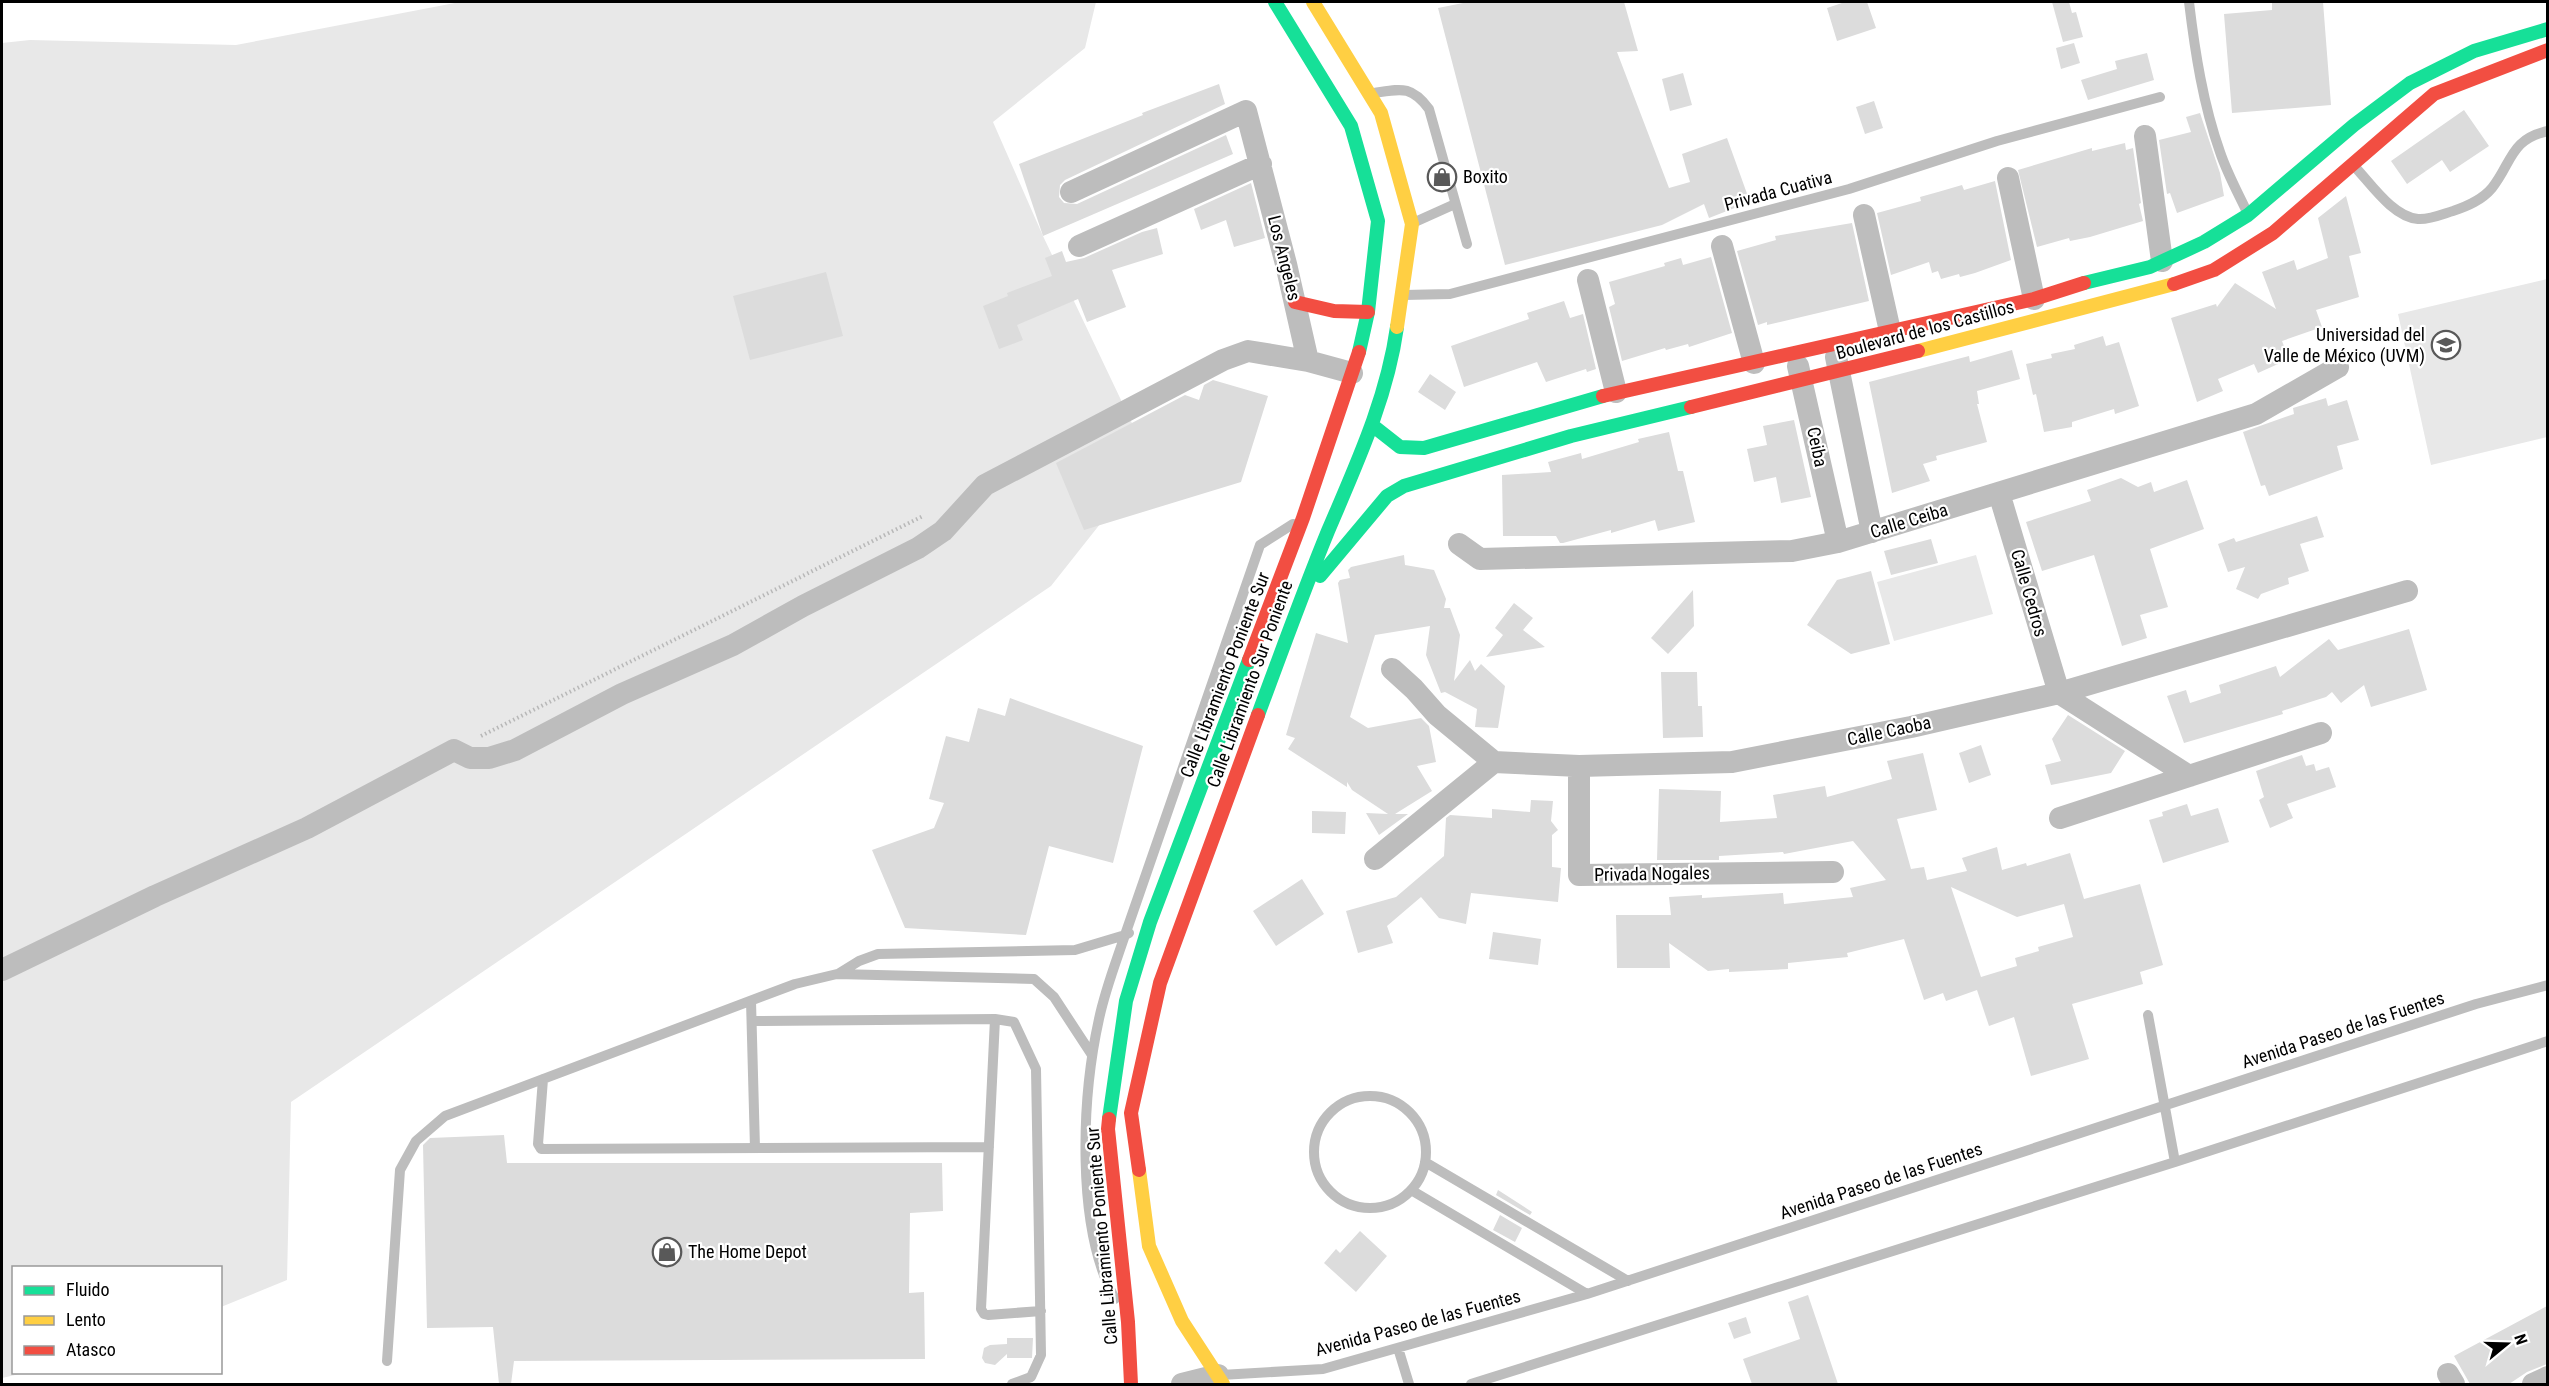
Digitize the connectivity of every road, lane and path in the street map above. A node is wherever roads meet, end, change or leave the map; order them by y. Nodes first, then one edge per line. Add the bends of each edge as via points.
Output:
1 (1275, 2) edge
2 (1313, 2) edge
3 (1324, 2) edge
4 (2189, 2) edge
5 (1324, 21) junction
6 (2547, 29) edge
7 (2547, 50) edge
8 (1371, 94) junction
9 (2160, 97) dead end
10 (2547, 131) edge
11 (2145, 136) dead end
12 (1261, 164) junction
13 (2352, 165) junction
14 (2008, 178) dead end
15 (1071, 192) dead end
16 (1455, 204) junction
17 (1864, 215) dead end
18 (2248, 215) junction
19 (1412, 224) junction
20 (1467, 244) dead end
21 (1079, 246) dead end
22 (1722, 246) dead end
23 (2162, 261) junction
24 (2119, 274) junction
25 (1588, 280) dead end
26 (1401, 295) junction
27 (2126, 297) junction
28 (2034, 299) junction
29 (1295, 302) junction
30 (1368, 312) junction
31 (1890, 331) junction
32 (1832, 343) junction
33 (1793, 353) junction
34 (1308, 361) junction
35 (1754, 363) junction
36 (2338, 367) dead end
37 (1839, 371) junction
38 (1352, 374) junction
39 (1803, 380) junction
40 (1616, 393) junction
41 (1372, 425) junction
42 (2000, 493) junction
43 (932, 512) dead end
44 (1303, 518) junction
45 (1872, 532) junction
46 (1838, 542) junction
47 (1459, 544) dead end
48 (2407, 591) dead end
49 (1300, 600) junction
50 (1392, 669) dead end
51 (2059, 693) junction
52 (2321, 734) dead end
53 (454, 750) junction
54 (1494, 762) junction
55 (1580, 766) junction
56 (2189, 776) junction
57 (2060, 818) dead end
58 (1375, 859) dead end
59 (1833, 872) dead end
60 (1150, 922) junction
61 (1125, 935) junction
62 (2, 970) edge
63 (837, 974) junction
64 (2547, 986) edge
65 (751, 1000) junction
66 (2148, 1016) dead end
67 (995, 1019) junction
68 (752, 1022) junction
69 (2547, 1041) edge
70 (1092, 1055) junction
71 (543, 1079) junction
72 (2163, 1107) junction
73 (989, 1147) junction
74 (755, 1148) junction
75 (1425, 1162) junction
76 (2175, 1162) junction
77 (1411, 1190) junction
78 (1628, 1281) junction
79 (1587, 1294) junction
80 (1041, 1311) junction
81 (1128, 1322) junction
82 (1398, 1348) junction
83 (387, 1361) dead end
84 (2547, 1377) edge
85 (1221, 1380) edge
86 (1012, 1384) edge
87 (1131, 1384) edge
88 (1182, 1384) edge
89 (1409, 1384) edge
90 (1471, 1384) edge
91 (2533, 1384) edge

1 - 30 main road, Calle Libramiento Poniente Sur via 1351,126 1378,221
2 - 5 main road, Calle Libramiento Sur Poniente
3 - 5 lane
4 - 18 lane via 2211,124
5 - 8 main road, Calle Libramiento Sur Poniente
6 - 18 main road, Boulevard de los Castillos via 2474,51 2410,83
7 - 13 main road, Boulevard de los Castillos via 2434,93
8 - 16 lane via 1404,89 1420,97 1429,109
8 - 19 main road, Calle Libramiento Sur Poniente via 1381,113
9 - 26 lane, Privada Cuativa via 1997,141 1849,189 1726,223 1450,294
10 - 13 lane via 2526,138 2513,151 2492,188 2473,204 2440,215 2417,219 2397,210
11 - 23 street
12 - 15 street, Los Angeles via 1246,111
12 - 21 street
12 - 29 street, Los Angeles
13 - 27 main road, Boulevard de los Castillos via 2273,233 2214,270
14 - 28 street
16 - 19 lane
16 - 20 lane
17 - 31 street
18 - 23 main road, Boulevard de los Castillos via 2204,242
19 - 26 main road, Calle Libramiento Sur Poniente
22 - 35 street
23 - 24 main road, Boulevard de los Castillos
24 - 27 main road
24 - 28 main road, Boulevard de los Castillos
25 - 40 street
26 - 41 main road, Calle Libramiento Sur Poniente via 1393,355
27 - 37 main road, Boulevard de los Castillos
28 - 31 main road, Boulevard de los Castillos
29 - 30 main road via 1335,311
29 - 34 street, Los Angeles
30 - 38 main road, Calle Libramiento Poniente Sur
31 - 32 main road, Boulevard de los Castillos
32 - 33 main road, Boulevard de los Castillos
32 - 37 street
33 - 35 main road, Boulevard de los Castillos
33 - 39 street, Ceiba
34 - 38 street
34 - 53 street via 1248,351 1223,360 985,485 943,531 918,548 733,645 622,694 515,750 489,758 470,758
35 - 40 main road, Boulevard de los Castillos
36 - 42 street, Calle Ceiba via 2256,414
37 - 39 main road, Boulevard de los Castillos
37 - 45 street
38 - 44 main road, Calle Libramiento Poniente Sur
39 - 46 street, Ceiba
39 - 49 main road, Boulevard de los Castillos via 1571,436 1404,486 1387,496
40 - 41 main road, Boulevard de los Castillos via 1414,451 1403,449
41 - 49 main road, Calle Libramiento Sur Poniente
42 - 45 street, Calle Ceiba
42 - 51 street, Calle Cedros
43 - 53 path
44 - 60 main road, Calle Libramiento Poniente Sur
44 - 61 lane via 1260,545
45 - 46 street, Calle Ceiba
46 - 47 street, Calle Ceiba via 1792,551 1480,559
48 - 51 street, Calle Caoba
49 - 85 main road, Calle Libramiento Sur Poniente via 1160,982 1131,1113 1149,1246 1182,1321
50 - 54 street via 1437,716
51 - 55 street, Calle Caoba via 1732,762
51 - 56 street
52 - 56 street
53 - 62 street via 307,828
54 - 55 street, Calle Caoba
54 - 58 street
55 - 59 street, Privada Nogales via 1579,875
56 - 57 street
60 - 61 lane
60 - 81 main road, Calle Libramiento Poniente Sur via 1126,1001 1108,1129
61 - 63 lane via 1075,950 878,954
61 - 70 lane
63 - 65 lane
63 - 70 lane via 1034,979 1054,997
64 - 72 lane, Avenida Paseo de las Fuentes via 2476,1004
65 - 68 lane
65 - 71 lane
66 - 72 lane
67 - 68 lane
67 - 73 lane
67 - 80 lane via 1014,1022 1036,1069
68 - 74 lane
69 - 76 lane
70 - 81 lane via 1087,1160 1091,1221 1104,1279
71 - 74 lane via 538,1144 541,1149
71 - 83 lane via 446,1116 411,1150 400,1170
72 - 76 lane
72 - 78 lane, Avenida Paseo de las Fuentes
73 - 74 lane
73 - 80 lane via 981,1309 988,1315
75 - 77 lane
75 - 77 lane via 1425,1143 1411,1113 1377,1096 1346,1101 1330,1112 1319,1128 1314,1145 1315,1165 1325,1185 1339,1199 1365,1208 1384,1206
75 - 78 lane
76 - 90 lane
77 - 79 lane
78 - 79 lane, Avenida Paseo de las Fuentes
79 - 82 lane, Avenida Paseo de las Fuentes
80 - 86 lane via 1041,1355 1031,1377
81 - 87 main road, Calle Libramiento Poniente Sur
82 - 85 lane, Avenida Paseo de las Fuentes via 1323,1369
82 - 89 lane
84 - 91 street
85 - 88 street

